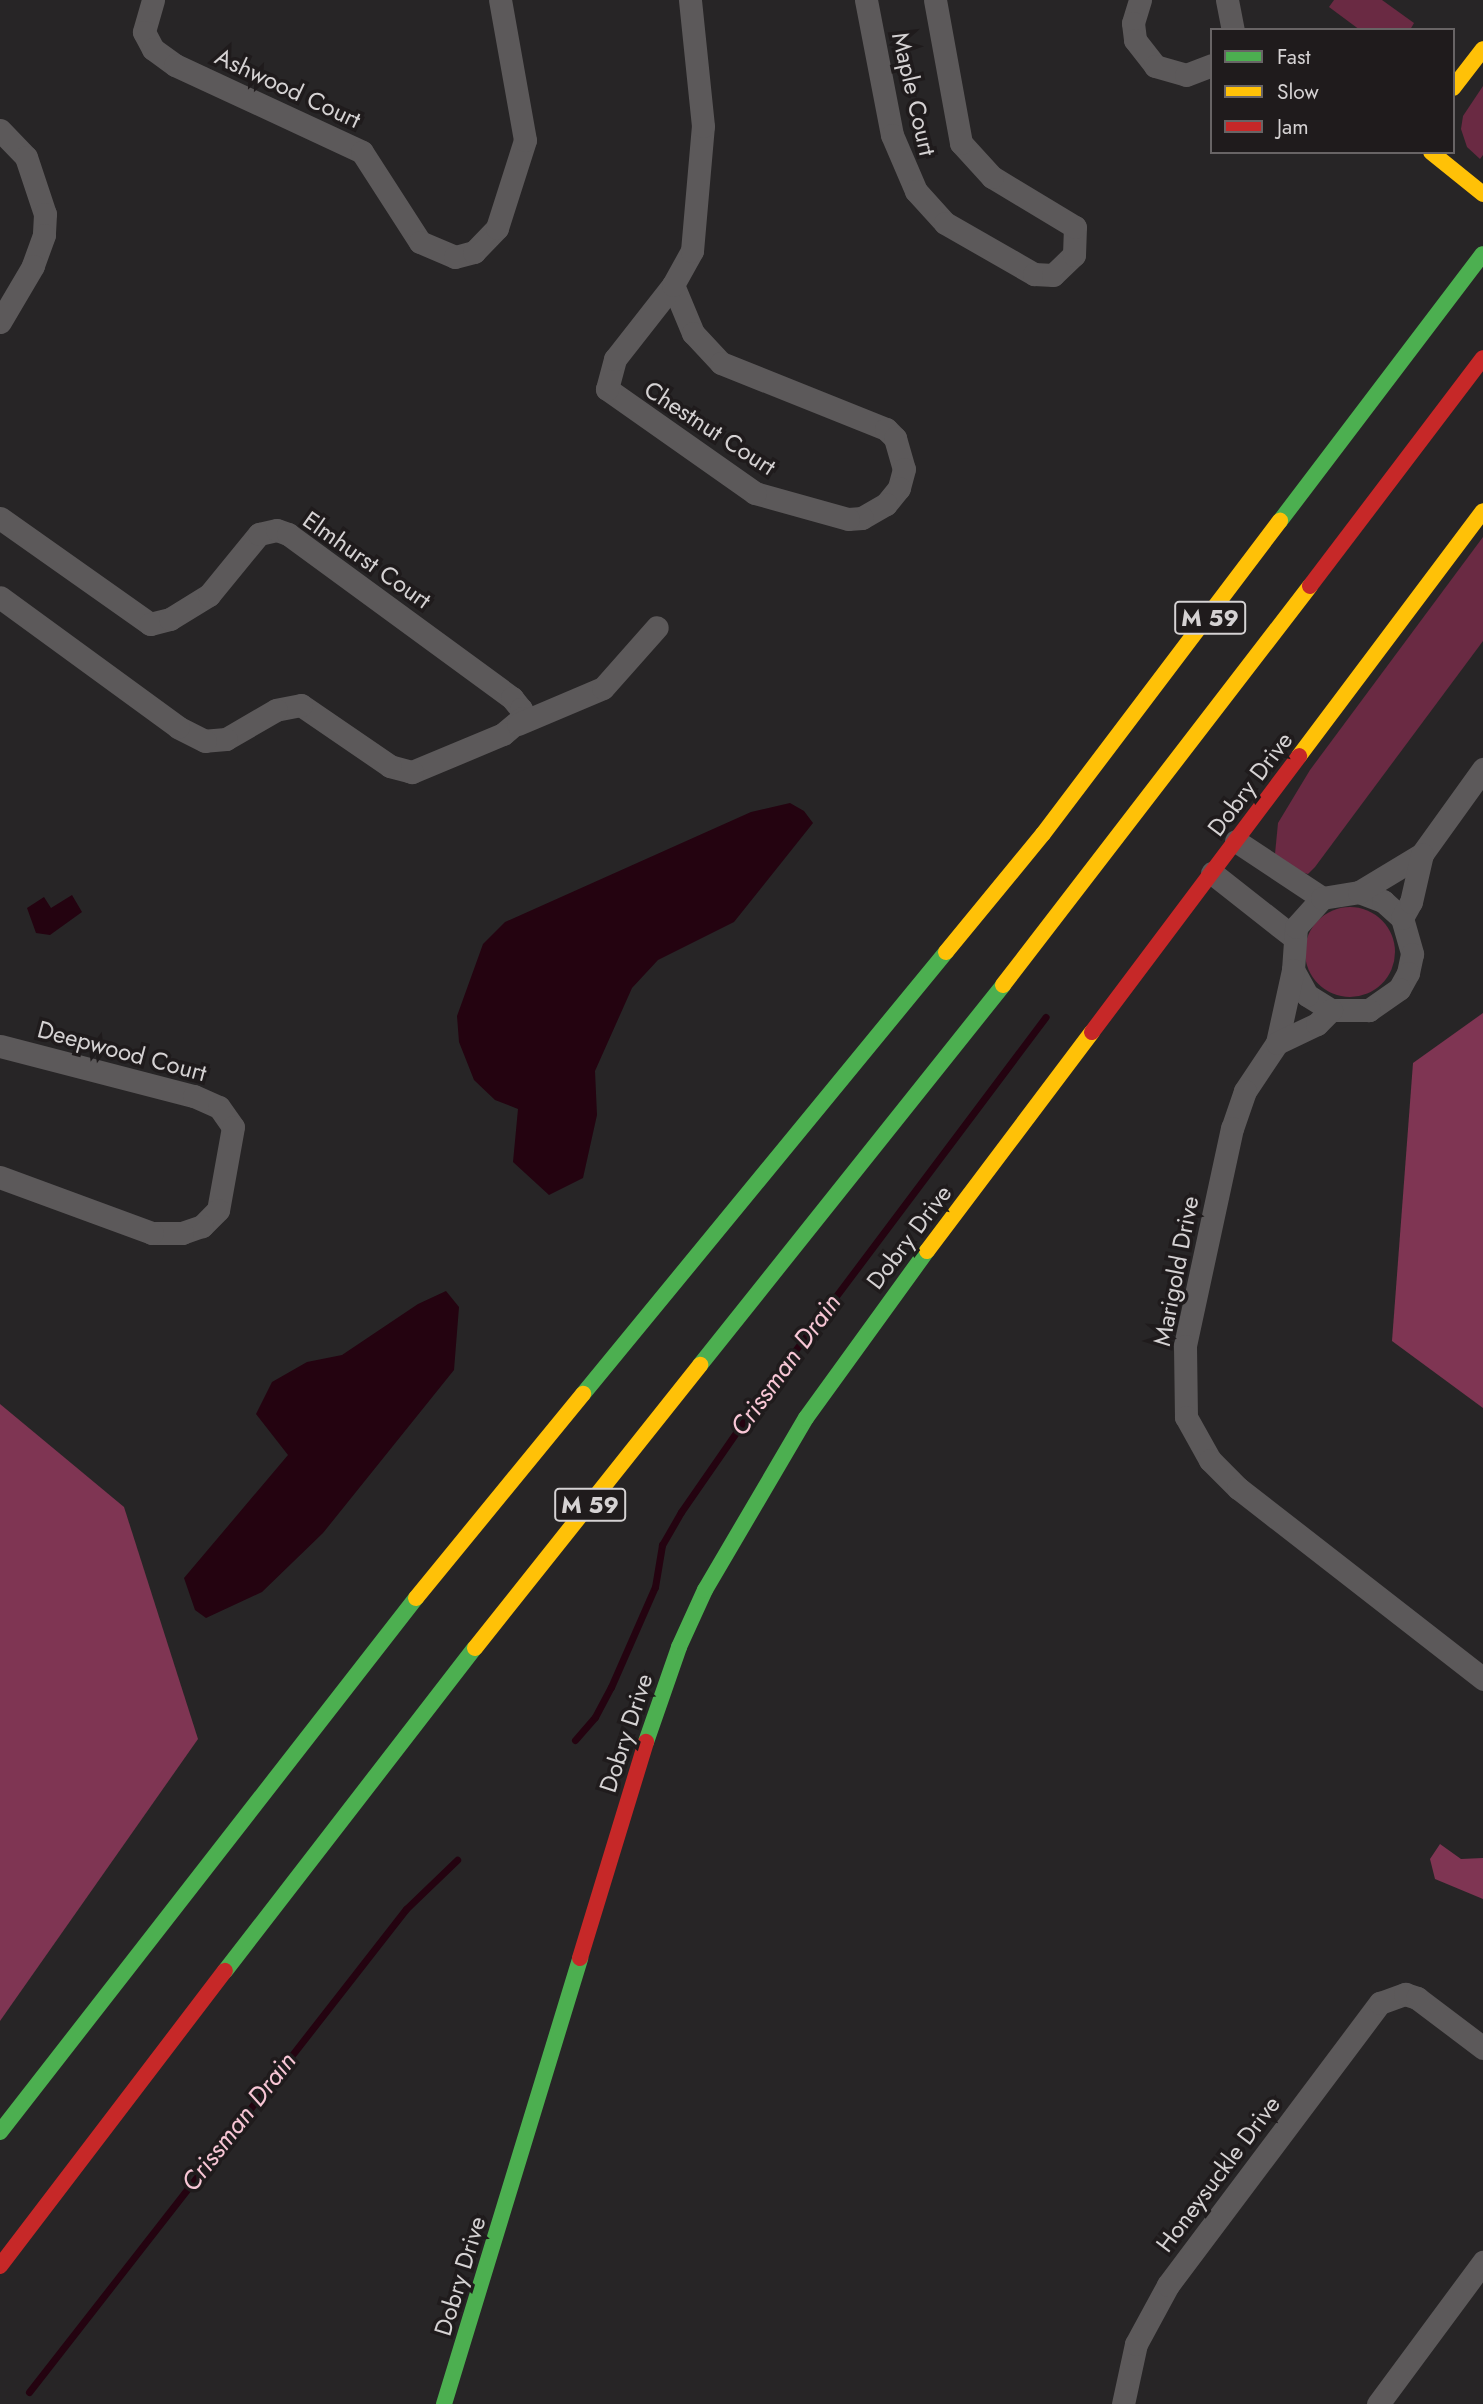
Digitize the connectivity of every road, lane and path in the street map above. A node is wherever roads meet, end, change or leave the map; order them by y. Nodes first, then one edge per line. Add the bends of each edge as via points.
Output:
1 (153, 0) edge
2 (500, 0) edge
3 (690, 0) edge
4 (866, 0) edge
5 (935, 0) edge
6 (1140, 0) edge
7 (1230, 1) edge
8 (1233, 28) edge
9 (1483, 49) edge
10 (1210, 66) edge
11 (1455, 86) edge
12 (0, 130) edge
13 (1433, 154) edge
14 (1483, 194) edge
15 (1483, 234) edge
16 (1483, 254) edge
17 (673, 285) junction
18 (0, 322) edge
19 (1423, 333) junction
20 (1483, 358) edge
21 (1483, 511) edge
22 (0, 518) edge
23 (0, 597) edge
24 (657, 627) dead end
25 (518, 724) junction
26 (1483, 769) edge
27 (1236, 841) junction
28 (1422, 854) junction
29 (1212, 873) junction
30 (1359, 892) junction
31 (1322, 898) junction
32 (1402, 918) junction
33 (1292, 936) junction
34 (1293, 970) junction
35 (1331, 1010) junction
36 (1277, 1043) junction
37 (0, 1046) edge
38 (0, 1177) edge
39 (1483, 1679) edge
40 (1483, 2048) edge
41 (0, 2132) edge
42 (1483, 2262) edge
43 (0, 2266) edge
44 (444, 2404) edge
45 (1123, 2404) edge
46 (1378, 2404) edge

1 - 2 street, Ashwood Court via 144,32 153,49 175,65 362,152 420,242 455,257 474,252 497,228 525,139
3 - 17 street, Chestnut Court via 703,151 692,251
4 - 5 street, Maple Court via 892,135 916,191 945,223 1034,274 1054,275 1074,255 1075,227 992,177 961,143
6 - 10 street via 1133,23 1135,40 1155,66 1186,75
7 - 8 street
9 - 11 main road
12 - 18 street via 26,157 45,214 44,235 33,266
13 - 14 main road
15 - 19 main road
16 - 19 main road, M 59
17 - 17 street, Chestnut Court via 615,359 606,384 610,392 739,485 775,501 848,519 862,519 886,504 899,488 904,469 895,438 872,419 736,370 711,356 693,332
19 - 41 main road, M 59 via 1034,845 329,1704
20 - 43 main road, M 59 via 1146,805 384,1762
21 - 27 main road, Dobry Drive
22 - 25 street, Elmhurst Court via 150,624 170,620 209,594 259,534 276,530 288,534 512,698 522,709
23 - 25 street via 178,727 205,741 226,739 276,710 301,705 390,766 411,772
24 - 25 street via 603,688
26 - 28 street
27 - 29 main road, Dobry Drive
27 - 31 street
28 - 30 street
28 - 32 street via 1411,902
29 - 33 street
29 - 44 main road, Dobry Drive via 812,1409 705,1590 640,1758
30 - 31 street
30 - 32 street via 1383,901
31 - 33 street via 1307,910
32 - 35 street via 1412,954 1399,989 1369,1010
33 - 34 street, Marigold Drive
34 - 35 street via 1307,995
34 - 36 street, Marigold Drive
35 - 36 street via 1317,1024
36 - 39 street, Marigold Drive via 1245,1091 1232,1128 1185,1346 1186,1417 1210,1460 1238,1488
37 - 38 street, Deepwood Court via 194,1096 219,1107 233,1127 218,1210 202,1226 182,1233 152,1233
40 - 45 street, Honeysuckle Drive via 1417,1998 1392,1997 1370,2013 1168,2285 1136,2344
42 - 46 street

